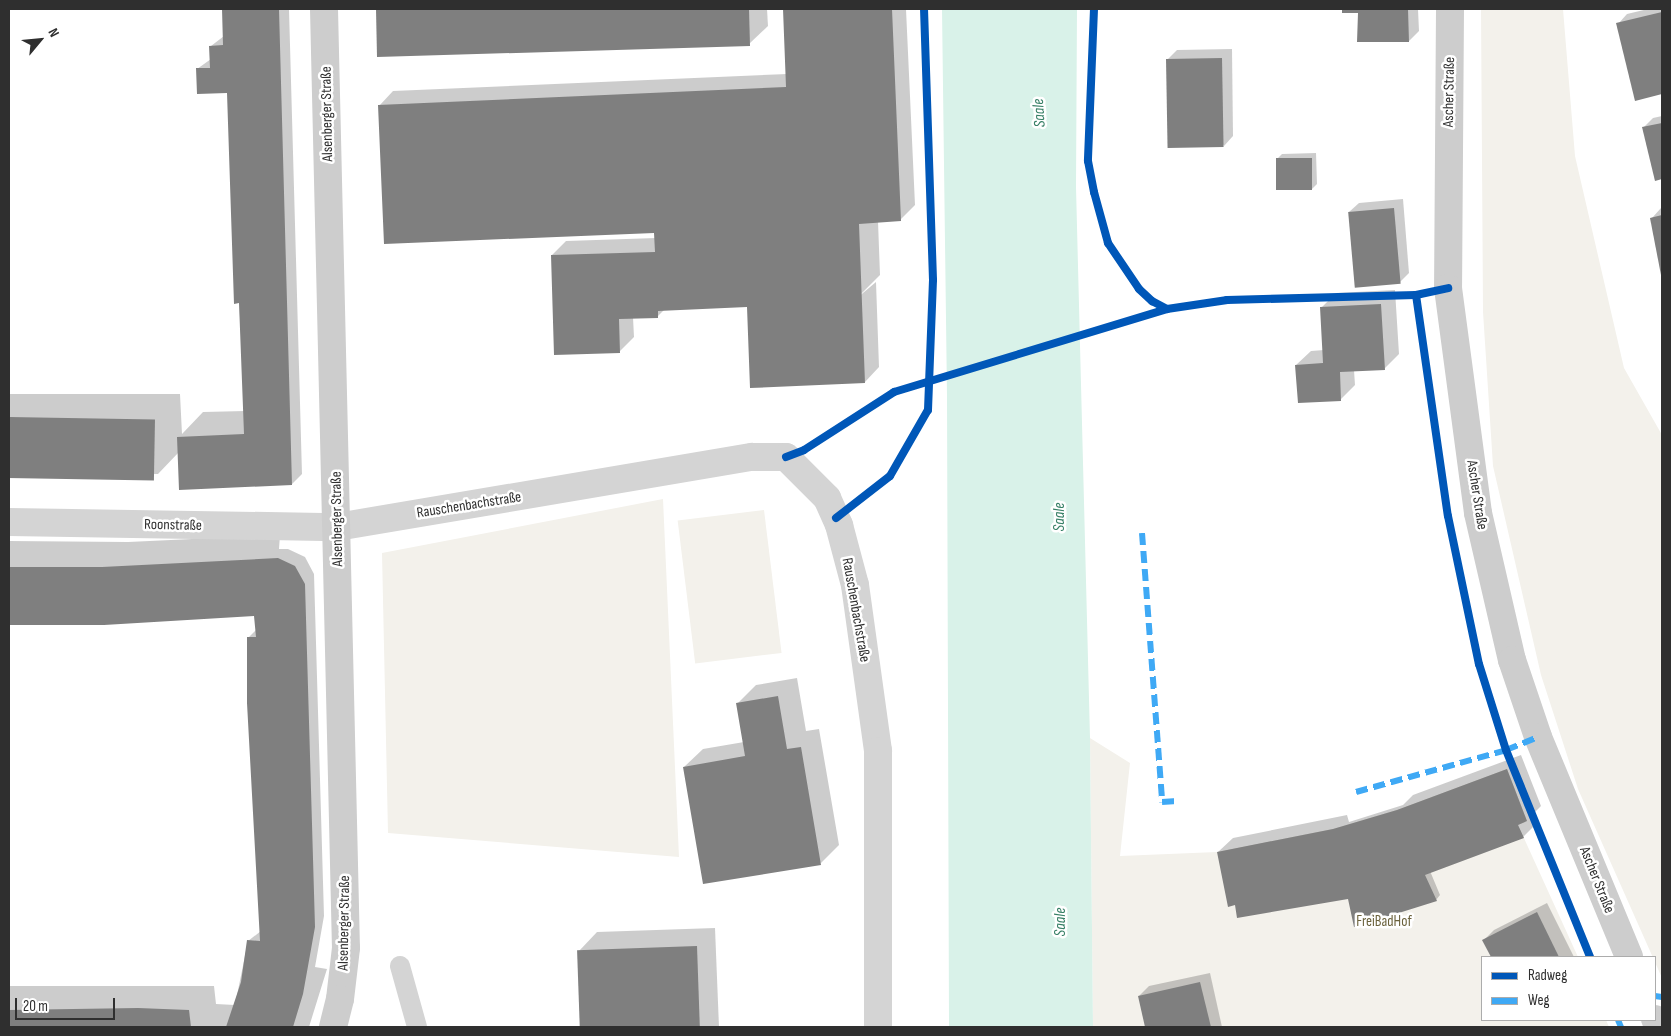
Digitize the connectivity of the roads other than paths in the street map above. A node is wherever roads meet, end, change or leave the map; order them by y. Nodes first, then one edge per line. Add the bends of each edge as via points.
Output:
1 (324, 9) edge
2 (1450, 9) edge
3 (9, 522) edge
4 (337, 527) junction
5 (1629, 956) edge
6 (400, 966) dead end
7 (333, 1027) edge
8 (417, 1027) edge
9 (878, 1027) edge

1 - 4 street, Alsenberger Straße
2 - 5 street, Ascher Straße via 1448,288 1478,513 1515,668 1538,737
3 - 4 street, Roonstraße
4 - 7 street, Alsenberger Straße via 346,948
4 - 9 street, Rauschenbachstraße via 752,457 786,457 827,498 855,585 878,751
6 - 8 lane

